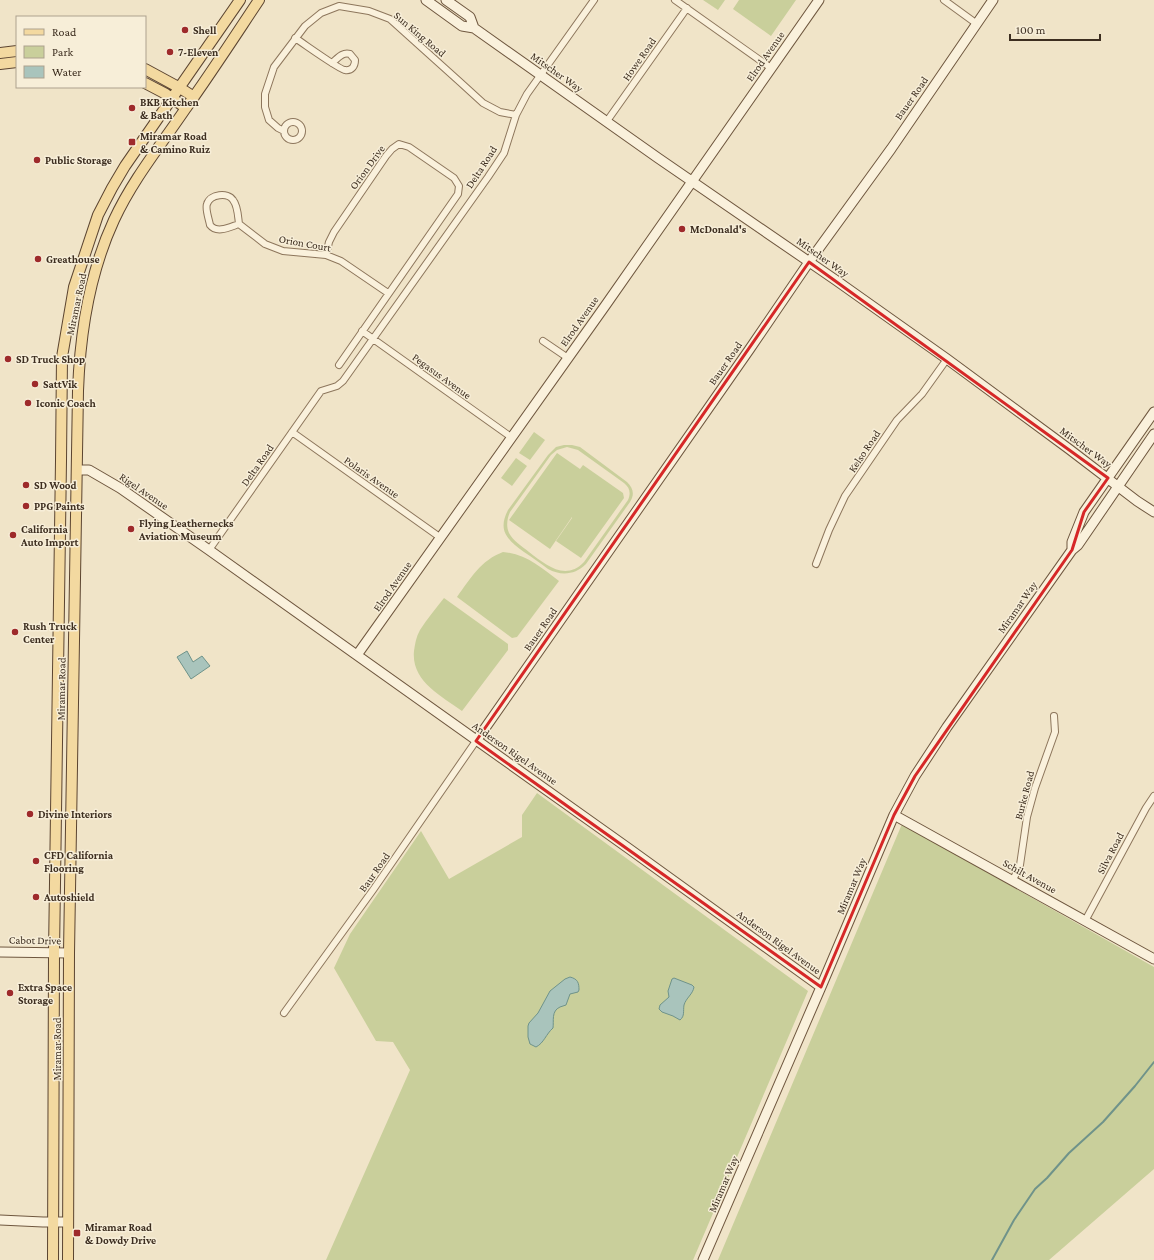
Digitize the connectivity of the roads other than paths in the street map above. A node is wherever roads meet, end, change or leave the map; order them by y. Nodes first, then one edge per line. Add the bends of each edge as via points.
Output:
1 (240, 0) edge
2 (259, 0) edge
3 (426, 0) edge
4 (446, 0) edge
5 (594, 0) edge
6 (675, 0) edge
7 (819, 0) edge
8 (944, 0) edge
9 (993, 0) edge
10 (687, 8) junction
11 (977, 24) junction
12 (474, 28) junction
13 (295, 38) junction
14 (16, 50) edge
15 (0, 53) edge
16 (16, 62) edge
17 (332, 63) dead end
18 (0, 64) edge
19 (771, 68) junction
20 (146, 70) edge
21 (541, 75) junction
22 (146, 84) edge
23 (180, 88) junction
24 (194, 97) junction
25 (172, 99) junction
26 (186, 108) junction
27 (516, 115) junction
28 (607, 121) junction
29 (284, 131) dead end
30 (692, 181) junction
31 (458, 194) joint
32 (239, 224) junction
33 (326, 255) junction
34 (809, 262) junction
35 (388, 293) junction
36 (362, 331) junction
37 (373, 339) junction
38 (543, 341) dead end
39 (568, 358) junction
40 (947, 360) junction
41 (339, 365) dead end
42 (1154, 412) edge
43 (292, 432) junction
44 (1154, 434) edge
45 (511, 437) junction
46 (77, 470) junction
47 (1108, 478) junction
48 (1118, 486) junction
49 (1154, 512) edge
50 (441, 538) junction
51 (195, 540) joint
52 (209, 550) junction
53 (1072, 550) junction
54 (816, 564) dead end
55 (357, 656) junction
56 (1054, 716) dead end
57 (476, 741) junction
58 (1154, 796) edge
59 (894, 815) junction
60 (1013, 880) junction
61 (1085, 921) junction
62 (0, 952) edge
63 (54, 953) junction
64 (69, 953) junction
65 (1154, 959) edge
66 (821, 987) junction
67 (284, 1012) dead end
68 (0, 1220) edge
69 (53, 1222) junction
70 (68, 1222) junction
71 (53, 1260) edge
72 (68, 1260) edge
73 (703, 1260) edge

1 - 23 main road, Miramar Road
2 - 24 main road, Miramar Road
3 - 12 street, Mitscher Way via 462,26
4 - 12 street, Mitscher Way via 470,17
5 - 21 street, Delta Road
6 - 10 street
7 - 19 street, Elrod Avenue
8 - 11 street
9 - 11 street, Bauer Road
10 - 19 street
10 - 28 street, Howe Road
11 - 34 street, Bauer Road
12 - 21 street, Mitscher Way
13 - 17 street
13 - 27 street, Sun King Road via 321,13 339,6 369,11 390,19 483,104 500,112
13 - 29 street, Sun King Road via 274,67 265,94 269,120
14 - 15 main road
16 - 18 main road
19 - 30 street, Elrod Avenue
20 - 23 main road
21 - 27 street, Delta Road
21 - 28 street, Mitscher Way
22 - 25 main road
23 - 24 main road
23 - 25 main road, Miramar Road
24 - 26 main road, Miramar Road
25 - 26 main road
25 - 63 main road, Miramar Road via 125,166 98,215 74,288 62,357
26 - 46 main road, Miramar Road via 126,196 113,221 98,262 83,322 79,360
27 - 37 street, Delta Road via 504,153
28 - 30 street, Mitscher Way
30 - 34 street, Mitscher Way
30 - 39 street, Elrod Avenue
31 - 33 street, Orion Drive via 459,186 454,178 399,144 386,156 334,232
31 - 35 street, Delta Road
32 - 32 street via 218,230 211,227 206,206 209,200 215,196 230,197 235,203
32 - 33 street, Orion Court via 265,244 283,251
33 - 35 street, Orion Court via 341,261
34 - 40 street, Mitscher Way
34 - 57 street, Bauer Road
35 - 36 street, Delta Road
36 - 37 street, Pegasus Avenue
36 - 41 street, Delta Road
37 - 43 street, Delta Road via 343,381 337,386 321,391
37 - 45 street, Pegasus Avenue
38 - 39 street
39 - 45 street, Elrod Avenue
40 - 47 street, Mitscher Way
40 - 54 street, Kelso Road via 922,394 897,420 845,496
42 - 47 street, Miramar Way
43 - 50 street, Polaris Avenue
43 - 52 street, Delta Road
44 - 48 street, Miramar Way
45 - 50 street, Elrod Avenue
46 - 51 street, Rigel Avenue via 89,470 113,484
46 - 64 main road, Miramar Road
47 - 48 street, Mitscher Way
47 - 53 street, Miramar Way via 1084,512 1072,542
48 - 49 street, Mitscher Way
48 - 53 street, Miramar Way
50 - 55 street, Elrod Avenue
51 - 52 street, Anderson Rigel Avenue
52 - 55 street, Anderson Rigel Avenue
53 - 59 street, Miramar Way via 947,727 915,776
55 - 57 street, Anderson Rigel Avenue
56 - 60 street, Burke Road via 1055,732 1033,795 1020,865
57 - 66 street, Anderson Rigel Avenue
57 - 67 street, Baur Road via 373,890
58 - 61 street, Silva Road
59 - 60 street, Schilt Avenue
59 - 66 street, Miramar Way
60 - 61 street, Schilt Avenue
61 - 65 street, Schilt Avenue
62 - 63 street, Cabot Drive
63 - 64 street, Cabot Drive
63 - 69 main road, Miramar Road
64 - 70 main road, Miramar Road
66 - 73 street, Miramar Way
68 - 69 street
69 - 70 street
69 - 71 main road, Miramar Road
70 - 72 main road, Miramar Road

